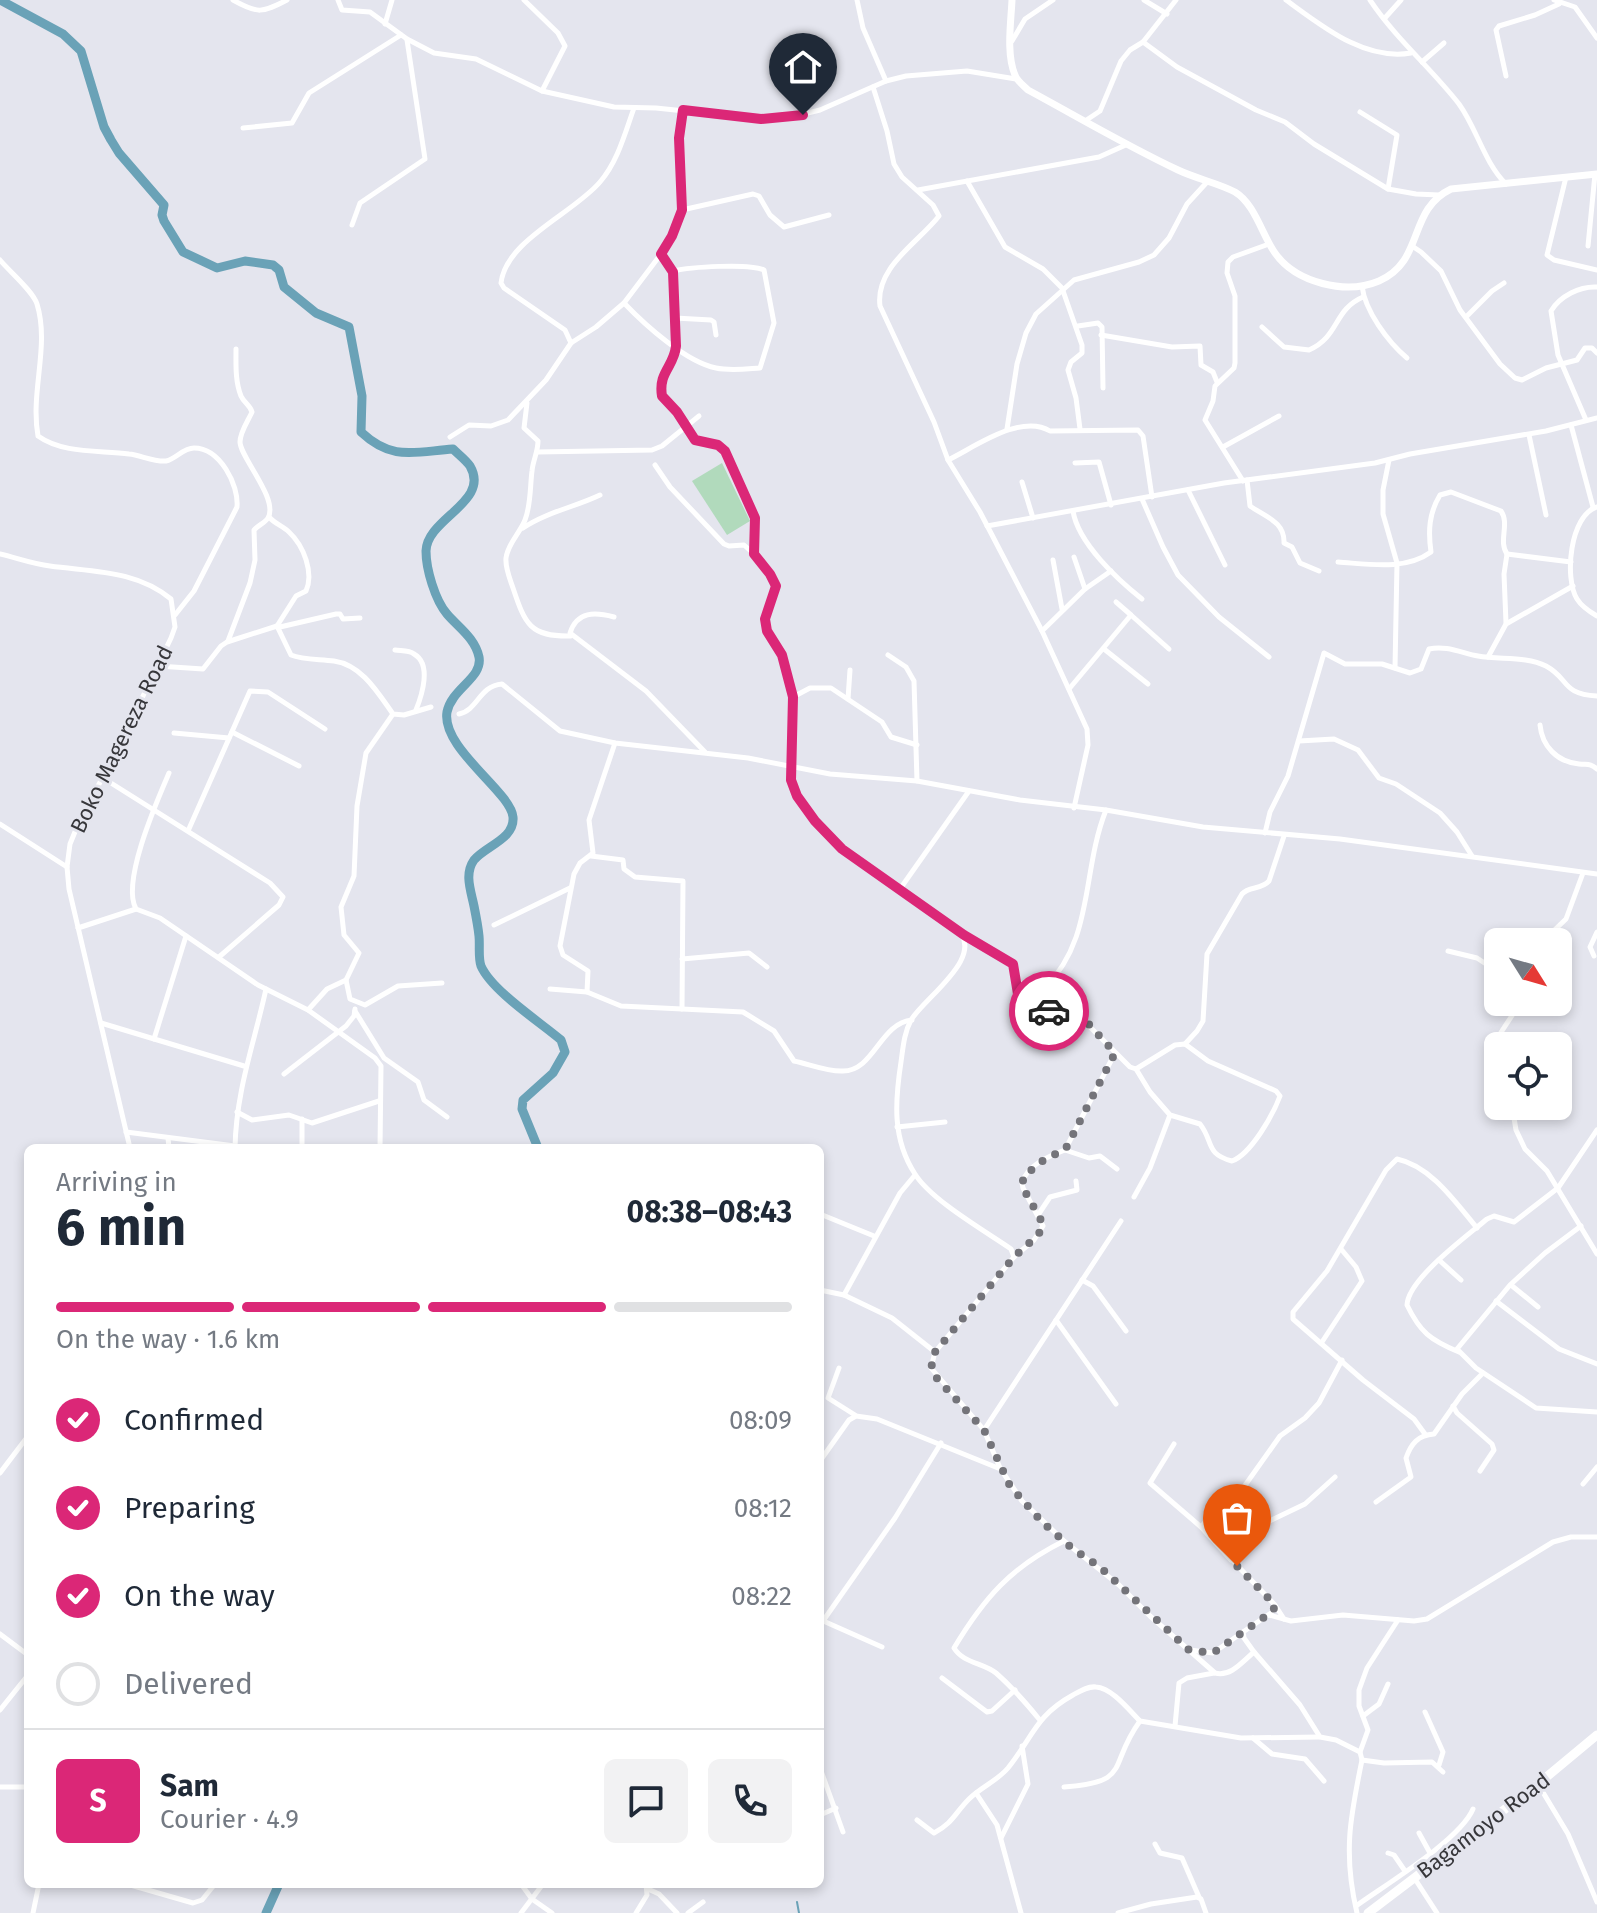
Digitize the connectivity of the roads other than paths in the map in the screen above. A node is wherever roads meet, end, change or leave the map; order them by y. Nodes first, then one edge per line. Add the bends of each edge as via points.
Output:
1 (233, 0) edge
2 (287, 0) edge
3 (338, 0) edge
4 (392, 0) edge
5 (524, 0) edge
6 (857, 0) edge
7 (1012, 0) edge
8 (1053, 0) edge
9 (1144, 0) edge
10 (1176, 0) edge
11 (1286, 0) edge
12 (1370, 0) edge
13 (1401, 0) edge
14 (1557, 2) edge
15 (1167, 14) junction
16 (1384, 19) junction
17 (385, 24) junction
18 (401, 35) junction
19 (1597, 38) edge
20 (407, 39) junction
21 (1011, 42) junction
22 (1143, 42) junction
23 (1444, 43) dead end
24 (1412, 53) junction
25 (1422, 62) junction
26 (1506, 76) dead end
27 (1017, 79) junction
28 (886, 81) junction
29 (873, 87) junction
30 (542, 91) junction
31 (634, 108) junction
32 (683, 110) junction
33 (1360, 112) dead end
34 (1085, 121) junction
35 (243, 128) dead end
36 (1128, 144) junction
37 (1596, 174) edge
38 (1566, 177) junction
39 (967, 181) junction
40 (1208, 181) junction
41 (1506, 184) junction
42 (1388, 189) junction
43 (917, 190) junction
44 (1439, 195) junction
45 (682, 210) junction
46 (829, 215) dead end
47 (352, 225) dead end
48 (1269, 244) junction
49 (1412, 246) junction
50 (1588, 246) dead end
51 (661, 254) junction
52 (0, 260) edge
53 (1597, 270) edge
54 (673, 272) junction
55 (1504, 283) dead end
56 (1362, 286) junction
57 (1597, 287) edge
58 (1062, 288) junction
59 (1363, 297) junction
60 (624, 303) junction
61 (1466, 317) junction
62 (675, 318) junction
63 (1078, 326) junction
64 (1262, 327) dead end
65 (716, 335) dead end
66 (1101, 335) junction
67 (571, 343) junction
68 (676, 346) junction
69 (236, 349) dead end
70 (1597, 353) edge
71 (1407, 358) dead end
72 (1562, 364) junction
73 (1217, 382) junction
74 (1103, 388) dead end
75 (527, 402) junction
76 (699, 416) dead end
77 (1279, 416) dead end
78 (1597, 418) edge
79 (1586, 420) junction
80 (685, 425) junction
81 (1571, 425) junction
82 (1007, 429) junction
83 (1080, 429) junction
84 (1529, 435) junction
85 (450, 437) dead end
86 (1223, 447) junction
87 (538, 452) junction
88 (1389, 459) junction
89 (948, 460) junction
90 (1075, 463) dead end
91 (655, 465) dead end
92 (1245, 481) junction
93 (1022, 482) dead end
94 (1188, 490) junction
95 (600, 495) dead end
96 (1152, 497) junction
97 (1142, 499) junction
98 (1111, 505) junction
99 (1595, 507) edge
100 (1073, 511) junction
101 (1546, 515) dead end
102 (269, 517) junction
103 (1033, 518) junction
104 (987, 526) junction
105 (519, 530) junction
106 (0, 554) edge
107 (754, 554) junction
108 (1507, 554) junction
109 (1074, 557) dead end
110 (1053, 560) dead end
111 (1338, 562) dead end
112 (1571, 562) junction
113 (1397, 563) junction
114 (1225, 565) dead end
115 (1111, 571) junction
116 (1319, 571) dead end
117 (1573, 586) junction
118 (1085, 589) junction
119 (1142, 599) dead end
120 (1116, 602) dead end
121 (1062, 609) junction
122 (1131, 615) junction
123 (174, 616) junction
124 (1597, 616) edge
125 (614, 617) dead end
126 (360, 618) dead end
127 (1506, 624) junction
128 (278, 626) junction
129 (1042, 631) junction
130 (571, 636) junction
131 (227, 642) junction
132 (1104, 649) junction
133 (1169, 649) dead end
134 (395, 650) dead end
135 (888, 655) dead end
136 (1269, 657) dead end
137 (1488, 657) junction
138 (158, 666) junction
139 (1395, 668) junction
140 (850, 670) dead end
141 (1148, 684) dead end
142 (1069, 689) junction
143 (1597, 696) edge
144 (793, 697) junction
145 (848, 700) junction
146 (431, 707) dead end
147 (416, 710) junction
148 (393, 714) junction
149 (459, 714) dead end
150 (1540, 725) dead end
151 (325, 729) dead end
152 (174, 733) dead end
153 (231, 735) junction
154 (1299, 741) junction
155 (615, 743) junction
156 (917, 745) junction
157 (706, 752) junction
158 (299, 766) dead end
159 (791, 766) junction
160 (1597, 769) edge
161 (169, 773) dead end
162 (103, 778) junction
163 (917, 781) junction
164 (969, 791) junction
165 (1074, 808) junction
166 (154, 810) junction
167 (1106, 810) junction
168 (0, 824) edge
169 (188, 831) junction
170 (1265, 833) junction
171 (1284, 836) junction
172 (591, 856) junction
173 (1472, 856) junction
174 (67, 867) junction
175 (1583, 873) junction
176 (1597, 874) edge
177 (571, 887) junction
178 (900, 889) junction
179 (133, 910) junction
180 (494, 925) dead end
181 (78, 928) junction
182 (1557, 928) edge
183 (1597, 932) edge
184 (964, 935) junction
185 (186, 936) junction
186 (1448, 951) dead end
187 (1594, 956) dead end
188 (219, 957) junction
189 (682, 959) junction
190 (1484, 963) edge
191 (767, 967) dead end
192 (346, 980) junction
193 (1017, 981) junction
194 (442, 983) dead end
195 (266, 989) junction
196 (550, 989) dead end
197 (587, 992) junction
198 (354, 1002) junction
199 (365, 1005) junction
200 (682, 1009) junction
201 (308, 1010) junction
202 (355, 1011) junction
203 (362, 1020) junction
204 (912, 1020) junction
205 (100, 1023) junction
206 (339, 1031) junction
207 (154, 1039) junction
208 (1185, 1044) junction
209 (1115, 1053) junction
210 (245, 1066) junction
211 (1136, 1069) junction
212 (284, 1074) dead end
213 (379, 1101) junction
214 (236, 1112) junction
215 (1170, 1115) junction
216 (447, 1117) dead end
217 (302, 1119) junction
218 (1514, 1120) edge
219 (945, 1122) dead end
220 (897, 1127) junction
221 (1597, 1130) edge
222 (126, 1132) junction
223 (168, 1138) junction
224 (129, 1144) edge
225 (169, 1144) edge
226 (213, 1144) edge
227 (235, 1144) edge
228 (302, 1144) edge
229 (380, 1144) edge
230 (1065, 1150) junction
231 (1117, 1169) dead end
232 (915, 1175) junction
233 (1076, 1181) dead end
234 (1558, 1188) junction
235 (1134, 1197) dead end
236 (1038, 1215) junction
237 (824, 1216) edge
238 (1121, 1221) dead end
239 (1581, 1226) junction
240 (1477, 1228) junction
241 (874, 1236) junction
242 (1341, 1249) junction
243 (1597, 1254) edge
244 (1014, 1257) junction
245 (1439, 1260) junction
246 (1082, 1280) junction
247 (1461, 1280) dead end
248 (1510, 1285) junction
249 (824, 1291) edge
250 (844, 1295) junction
251 (1496, 1301) junction
252 (1538, 1307) dead end
253 (1056, 1320) junction
254 (1126, 1331) dead end
255 (1322, 1342) junction
256 (935, 1352) junction
257 (1459, 1352) junction
258 (1342, 1360) junction
259 (1597, 1364) edge
260 (839, 1368) dead end
261 (1476, 1368) junction
262 (1483, 1373) junction
263 (1474, 1380) junction
264 (1116, 1404) dead end
265 (1453, 1406) junction
266 (1597, 1412) edge
267 (1447, 1413) junction
268 (1457, 1413) junction
269 (856, 1416) junction
270 (984, 1430) junction
271 (1425, 1434) junction
272 (24, 1441) edge
273 (824, 1443) edge
274 (941, 1443) junction
275 (1174, 1444) dead end
276 (830, 1445) junction
277 (824, 1455) edge
278 (1597, 1467) edge
279 (1000, 1468) junction
280 (1480, 1471) dead end
281 (0, 1473) edge
282 (1335, 1477) dead end
283 (1583, 1484) dead end
284 (1241, 1491) junction
285 (1376, 1502) dead end
286 (1261, 1525) junction
287 (1201, 1527) junction
288 (1597, 1537) edge
289 (1064, 1541) junction
290 (1232, 1560) junction
291 (1275, 1605) junction
292 (1269, 1615) junction
293 (824, 1616) edge
294 (1285, 1620) junction
295 (1398, 1620) junction
296 (824, 1621) edge
297 (1243, 1632) junction
298 (0, 1634) edge
299 (882, 1647) dead end
300 (1189, 1650) junction
301 (24, 1652) edge
302 (1254, 1652) junction
303 (1215, 1673) junction
304 (942, 1678) dead end
305 (24, 1680) edge
306 (1388, 1684) dead end
307 (1015, 1690) junction
308 (0, 1710) edge
309 (1425, 1712) dead end
310 (1363, 1716) junction
311 (1039, 1719) junction
312 (1140, 1721) junction
313 (1175, 1726) junction
314 (1597, 1735) edge
315 (1320, 1737) junction
316 (1252, 1738) junction
317 (1022, 1745) junction
318 (1361, 1756) junction
319 (1439, 1765) junction
320 (1443, 1772) dead end
321 (824, 1778) edge
322 (1324, 1781) dead end
323 (1538, 1784) junction
324 (0, 1787) edge
325 (24, 1787) edge
326 (1064, 1787) dead end
327 (976, 1793) junction
328 (836, 1808) junction
329 (1473, 1809) dead end
330 (824, 1813) edge
331 (917, 1820) dead end
332 (843, 1832) dead end
333 (1419, 1833) dead end
334 (1001, 1838) junction
335 (1155, 1844) dead end
336 (1388, 1853) dead end
337 (1430, 1853) junction
338 (1410, 1875) junction
339 (38, 1888) edge
340 (141, 1888) edge
341 (212, 1888) edge
342 (524, 1888) edge
343 (540, 1888) edge
344 (647, 1888) edge
345 (650, 1888) edge
346 (1199, 1897) junction
347 (532, 1899) junction
348 (703, 1902) dead end
349 (1597, 1902) edge
350 (1356, 1911) edge
351 (33, 1913) edge
352 (521, 1913) edge
353 (552, 1913) edge
354 (636, 1913) edge
355 (677, 1913) edge
356 (688, 1913) edge
357 (1021, 1913) edge
358 (1118, 1913) edge
359 (1206, 1913) edge
360 (1368, 1913) edge
361 (1437, 1913) edge

1 - 2 street via 264,12
3 - 17 street via 342,10 366,11
4 - 17 street
5 - 30 street via 565,46
6 - 28 street
7 - 21 street
8 - 21 street via 1025,19
9 - 15 street
10 - 15 street
11 - 24 street via 1363,48
12 - 16 street
13 - 16 street
14 - 19 street via 1575,7
14 - 26 street via 1496,30
15 - 22 street
16 - 24 street
17 - 18 street
18 - 20 street
18 - 35 street via 309,93 292,123
20 - 30 street via 434,53 480,61
20 - 47 street via 425,159 360,203
21 - 27 street
22 - 34 street via 1121,61 1100,111
22 - 42 street via 1177,67 1285,122
23 - 25 street
24 - 25 street
25 - 41 street via 1463,111
27 - 28 street via 967,71
27 - 34 street
28 - 29 street
29 - 32 street via 787,118
29 - 43 street via 894,164
30 - 31 street
31 - 32 street
31 - 67 street via 599,184 525,243 502,276 504,288 565,330
32 - 45 street
33 - 42 street via 1397,135
34 - 36 street
36 - 39 street via 1099,157
36 - 40 street
37 - 38 street
37 - 50 street
38 - 41 street
38 - 53 street via 1547,255
39 - 43 street
39 - 58 street via 1005,247 1043,269
40 - 48 street via 1238,194
40 - 58 street via 1154,255
41 - 44 street via 1468,186
42 - 44 street
43 - 89 street via 939,216 893,266 880,301
44 - 49 street
45 - 46 street via 753,194 784,227
45 - 51 street
48 - 56 street via 1285,264 1307,278 1327,285
48 - 73 street via 1228,262 1235,296 1235,363
49 - 56 street via 1400,267
49 - 61 street via 1441,271
51 - 54 street
51 - 60 street
52 - 123 street via 37,303 38,436 66,447 166,461 198,449 233,478 237,507 194,591
54 - 62 street
54 - 68 street via 761,268 774,323 760,368 712,367
55 - 61 street
56 - 59 street
57 - 72 street via 1582,288 1551,309
58 - 63 street
58 - 82 street via 1036,314 1026,333
59 - 64 street via 1347,306 1329,337 1309,350 1284,347
59 - 71 street
60 - 67 street
60 - 68 street
61 - 72 street via 1515,378
62 - 65 street via 711,320
62 - 68 street
63 - 66 street via 1098,323
63 - 83 street via 1083,350 1068,370
66 - 73 street via 1200,346 1201,365
66 - 74 street
67 - 75 street
68 - 80 street via 661,392
69 - 102 street via 242,399 252,408 240,436 241,450 260,479
70 - 72 street via 1585,348 1577,360
72 - 79 street
73 - 86 street via 1205,422
75 - 85 street via 501,424 469,425
75 - 87 street via 524,428 538,441
76 - 80 street
77 - 86 street
78 - 79 street
79 - 81 street
80 - 87 street via 662,446 645,451
80 - 107 street via 695,440 722,447 727,455 755,518
81 - 84 street
81 - 99 street
82 - 83 street
82 - 89 street
83 - 96 street via 1141,431
84 - 88 street
84 - 101 street
86 - 92 street
87 - 105 street
88 - 92 street
88 - 113 street via 1383,514
89 - 104 street
90 - 98 street via 1099,462
91 - 107 street via 724,544 742,544
92 - 94 street
92 - 116 street via 1250,506 1280,525 1284,543 1300,563
93 - 103 street
94 - 96 street
94 - 114 street
95 - 105 street
96 - 97 street
97 - 98 street
97 - 136 street via 1178,575 1213,612
98 - 100 street
99 - 112 street via 1576,530
100 - 103 street
100 - 115 street via 1078,527
102 - 128 street via 299,545 309,573 306,591 296,596
102 - 131 street via 254,530 250,583
103 - 104 street
104 - 129 street
105 - 130 street via 506,564 522,615 537,632
106 - 123 street, Boko Magereza Road via 142,580 171,599
107 - 144 street via 776,586 766,624 782,655
108 - 112 street
108 - 113 street via 1501,511 1445,493 1430,519 1431,552
108 - 127 street
109 - 118 street
110 - 121 street
111 - 113 street
112 - 117 street
113 - 139 street
115 - 118 street
115 - 119 street
117 - 124 street via 1579,602
117 - 127 street
118 - 121 street
120 - 122 street
121 - 129 street
122 - 132 street
122 - 133 street
123 - 138 street, Boko Magereza Road via 175,627
125 - 130 street via 586,614 572,626
126 - 128 street via 336,614
127 - 137 street
128 - 131 street
128 - 148 street via 291,655 354,669
129 - 142 street
130 - 157 street via 646,691
131 - 138 street via 203,669
132 - 141 street
132 - 142 street
134 - 147 street via 413,652 420,659 424,681
135 - 156 street via 906,667 914,681
137 - 139 street via 1431,648 1417,672
137 - 143 street via 1540,664 1573,692
138 - 162 street, Boko Magereza Road
139 - 154 street via 1345,664 1324,653
140 - 145 street
142 - 165 street via 1089,737
144 - 145 street via 827,686
144 - 159 street
145 - 156 street via 884,724 891,737
146 - 147 street
147 - 148 street
148 - 192 street via 363,763 354,876 341,907 344,935 359,957
149 - 155 street via 469,711 481,693 502,684 553,727
150 - 160 street via 1543,741 1558,756
151 - 153 street via 268,692 254,689
152 - 153 street
153 - 158 street
153 - 169 street
154 - 170 street
154 - 173 street via 1334,739 1358,750 1379,778 1440,813
155 - 157 street
155 - 172 street via 589,820
156 - 163 street
157 - 159 street
159 - 163 street
159 - 178 street via 797,796 826,835
161 - 166 street
162 - 166 street
162 - 174 street, Boko Magereza Road via 70,844
163 - 164 street
164 - 165 street
164 - 178 street
165 - 167 street
166 - 169 street
166 - 179 street via 139,853
167 - 170 street
167 - 193 street via 1073,948 1044,989
168 - 174 street
169 - 188 street via 270,883 283,897
170 - 171 street
171 - 173 street
171 - 208 street via 1269,881 1245,891 1207,954 1203,1021
172 - 177 street via 580,863
172 - 189 street via 623,860 624,869 635,877 683,881
173 - 175 street
174 - 181 street, Boko Magereza Road
175 - 176 street
175 - 182 street via 1566,919
177 - 180 street
177 - 197 street via 560,952 588,971
178 - 184 street
179 - 181 street
179 - 185 street via 160,918
181 - 205 street, Boko Magereza Road
183 - 187 street via 1590,947
184 - 193 street via 1013,964
184 - 204 street via 958,967
185 - 188 street
185 - 207 street
186 - 190 street
188 - 195 street
189 - 191 street via 749,953
189 - 200 street
192 - 198 street
192 - 201 street via 327,989
193 - 209 street via 1020,1006 1080,1017
194 - 199 street via 398,986
195 - 201 street
195 - 210 street
196 - 197 street
197 - 200 street via 621,1006
198 - 199 street
198 - 202 street
199 - 203 street
200 - 204 street via 752,1015 780,1037 794,1061 841,1072 859,1066 896,1025
201 - 206 street
202 - 203 street
202 - 206 street
203 - 216 street via 384,1058 418,1082 424,1100
204 - 220 street via 897,1091
205 - 207 street
205 - 222 street, Boko Magereza Road
206 - 212 street
206 - 213 street via 381,1066
207 - 210 street
208 - 211 street
208 - 215 street via 1218,1067 1276,1091 1279,1099 1244,1154 1232,1161 1211,1150 1200,1124
209 - 211 street
209 - 230 street
210 - 214 street
211 - 215 street
213 - 217 street via 321,1122
213 - 229 street
214 - 217 street via 252,1120 289,1115
214 - 227 street
215 - 235 street
217 - 228 street
218 - 234 street via 1525,1149
219 - 220 street
220 - 232 street
221 - 234 street
222 - 223 street
222 - 224 street, Boko Magereza Road
223 - 225 street
223 - 226 street
230 - 231 street via 1100,1156
230 - 236 street via 1023,1177 1023,1188
232 - 241 street
232 - 244 street via 1011,1249
233 - 236 street via 1077,1190 1050,1197
234 - 239 street
234 - 240 street via 1517,1220 1491,1217
236 - 244 street via 1043,1226 1039,1234
237 - 241 street
238 - 246 street
239 - 243 street
239 - 248 street
240 - 242 street via 1438,1183 1397,1159
240 - 245 street
241 - 250 street
242 - 255 street via 1362,1281
242 - 255 street via 1293,1312 1293,1319
244 - 256 street
245 - 247 street
245 - 257 street via 1411,1292 1407,1305 1420,1329
246 - 253 street
246 - 254 street via 1093,1286
248 - 251 street
248 - 252 street
249 - 250 street
250 - 256 street via 900,1323
251 - 257 street via 1459,1344
251 - 259 street via 1559,1349
253 - 264 street
253 - 270 street
255 - 258 street
256 - 270 street via 934,1375
257 - 261 street
258 - 271 street
258 - 284 street via 1319,1403 1280,1436
260 - 269 street via 828,1398
261 - 262 street
261 - 263 street
262 - 263 street
262 - 266 street via 1536,1408
263 - 265 street
265 - 267 street
265 - 268 street
267 - 268 street
267 - 271 street via 1434,1434
268 - 280 street via 1492,1444 1494,1450
269 - 274 street
269 - 276 street
270 - 279 street
271 - 285 street via 1407,1455 1411,1477
272 - 281 street
273 - 276 street
274 - 279 street
274 - 293 street
275 - 287 street via 1150,1483
276 - 277 street
278 - 283 street
279 - 289 street via 1022,1501
282 - 286 street via 1305,1504
284 - 286 street via 1242,1503
284 - 287 street via 1222,1501
286 - 290 street
287 - 290 street
288 - 295 street via 1563,1538 1442,1612 1427,1619
289 - 300 street via 1100,1567
289 - 307 street via 1001,1583 954,1648
290 - 291 street
291 - 292 street
291 - 294 street
292 - 294 street
292 - 297 street
294 - 295 street via 1343,1615
295 - 310 street via 1367,1668 1357,1697
296 - 299 street
297 - 300 street via 1213,1653
297 - 302 street
298 - 301 street
300 - 303 street
302 - 303 street via 1229,1673
302 - 315 street
303 - 313 street via 1179,1683
304 - 307 street via 987,1712
305 - 308 street
306 - 310 street via 1379,1704
307 - 311 street
309 - 319 street via 1443,1752
310 - 318 street via 1368,1730
311 - 312 street via 1093,1686 1106,1690
311 - 317 street
312 - 313 street
312 - 326 street via 1111,1777
313 - 316 street
314 - 323 highway, Bagamoyo Road
315 - 316 street
315 - 318 street
316 - 322 street via 1272,1754 1305,1759
317 - 327 street via 999,1777
317 - 334 street via 1028,1784
318 - 319 street via 1384,1763
318 - 350 street via 1348,1833
319 - 320 street
321 - 328 street
323 - 338 highway, Bagamoyo Road
323 - 349 street via 1568,1834
324 - 325 street
327 - 331 street via 954,1820 934,1833
327 - 334 street
328 - 330 street
328 - 332 street
329 - 337 street via 1463,1826
333 - 337 street
334 - 357 street
335 - 346 street via 1160,1853 1182,1858
336 - 338 street
337 - 338 street
338 - 350 street
338 - 360 highway, Bagamoyo Road
338 - 361 street
339 - 351 street
340 - 341 street via 193,1903
342 - 347 street
343 - 347 street
344 - 354 street
345 - 355 street
346 - 358 street
346 - 359 street
347 - 352 street
347 - 353 street
348 - 356 street

